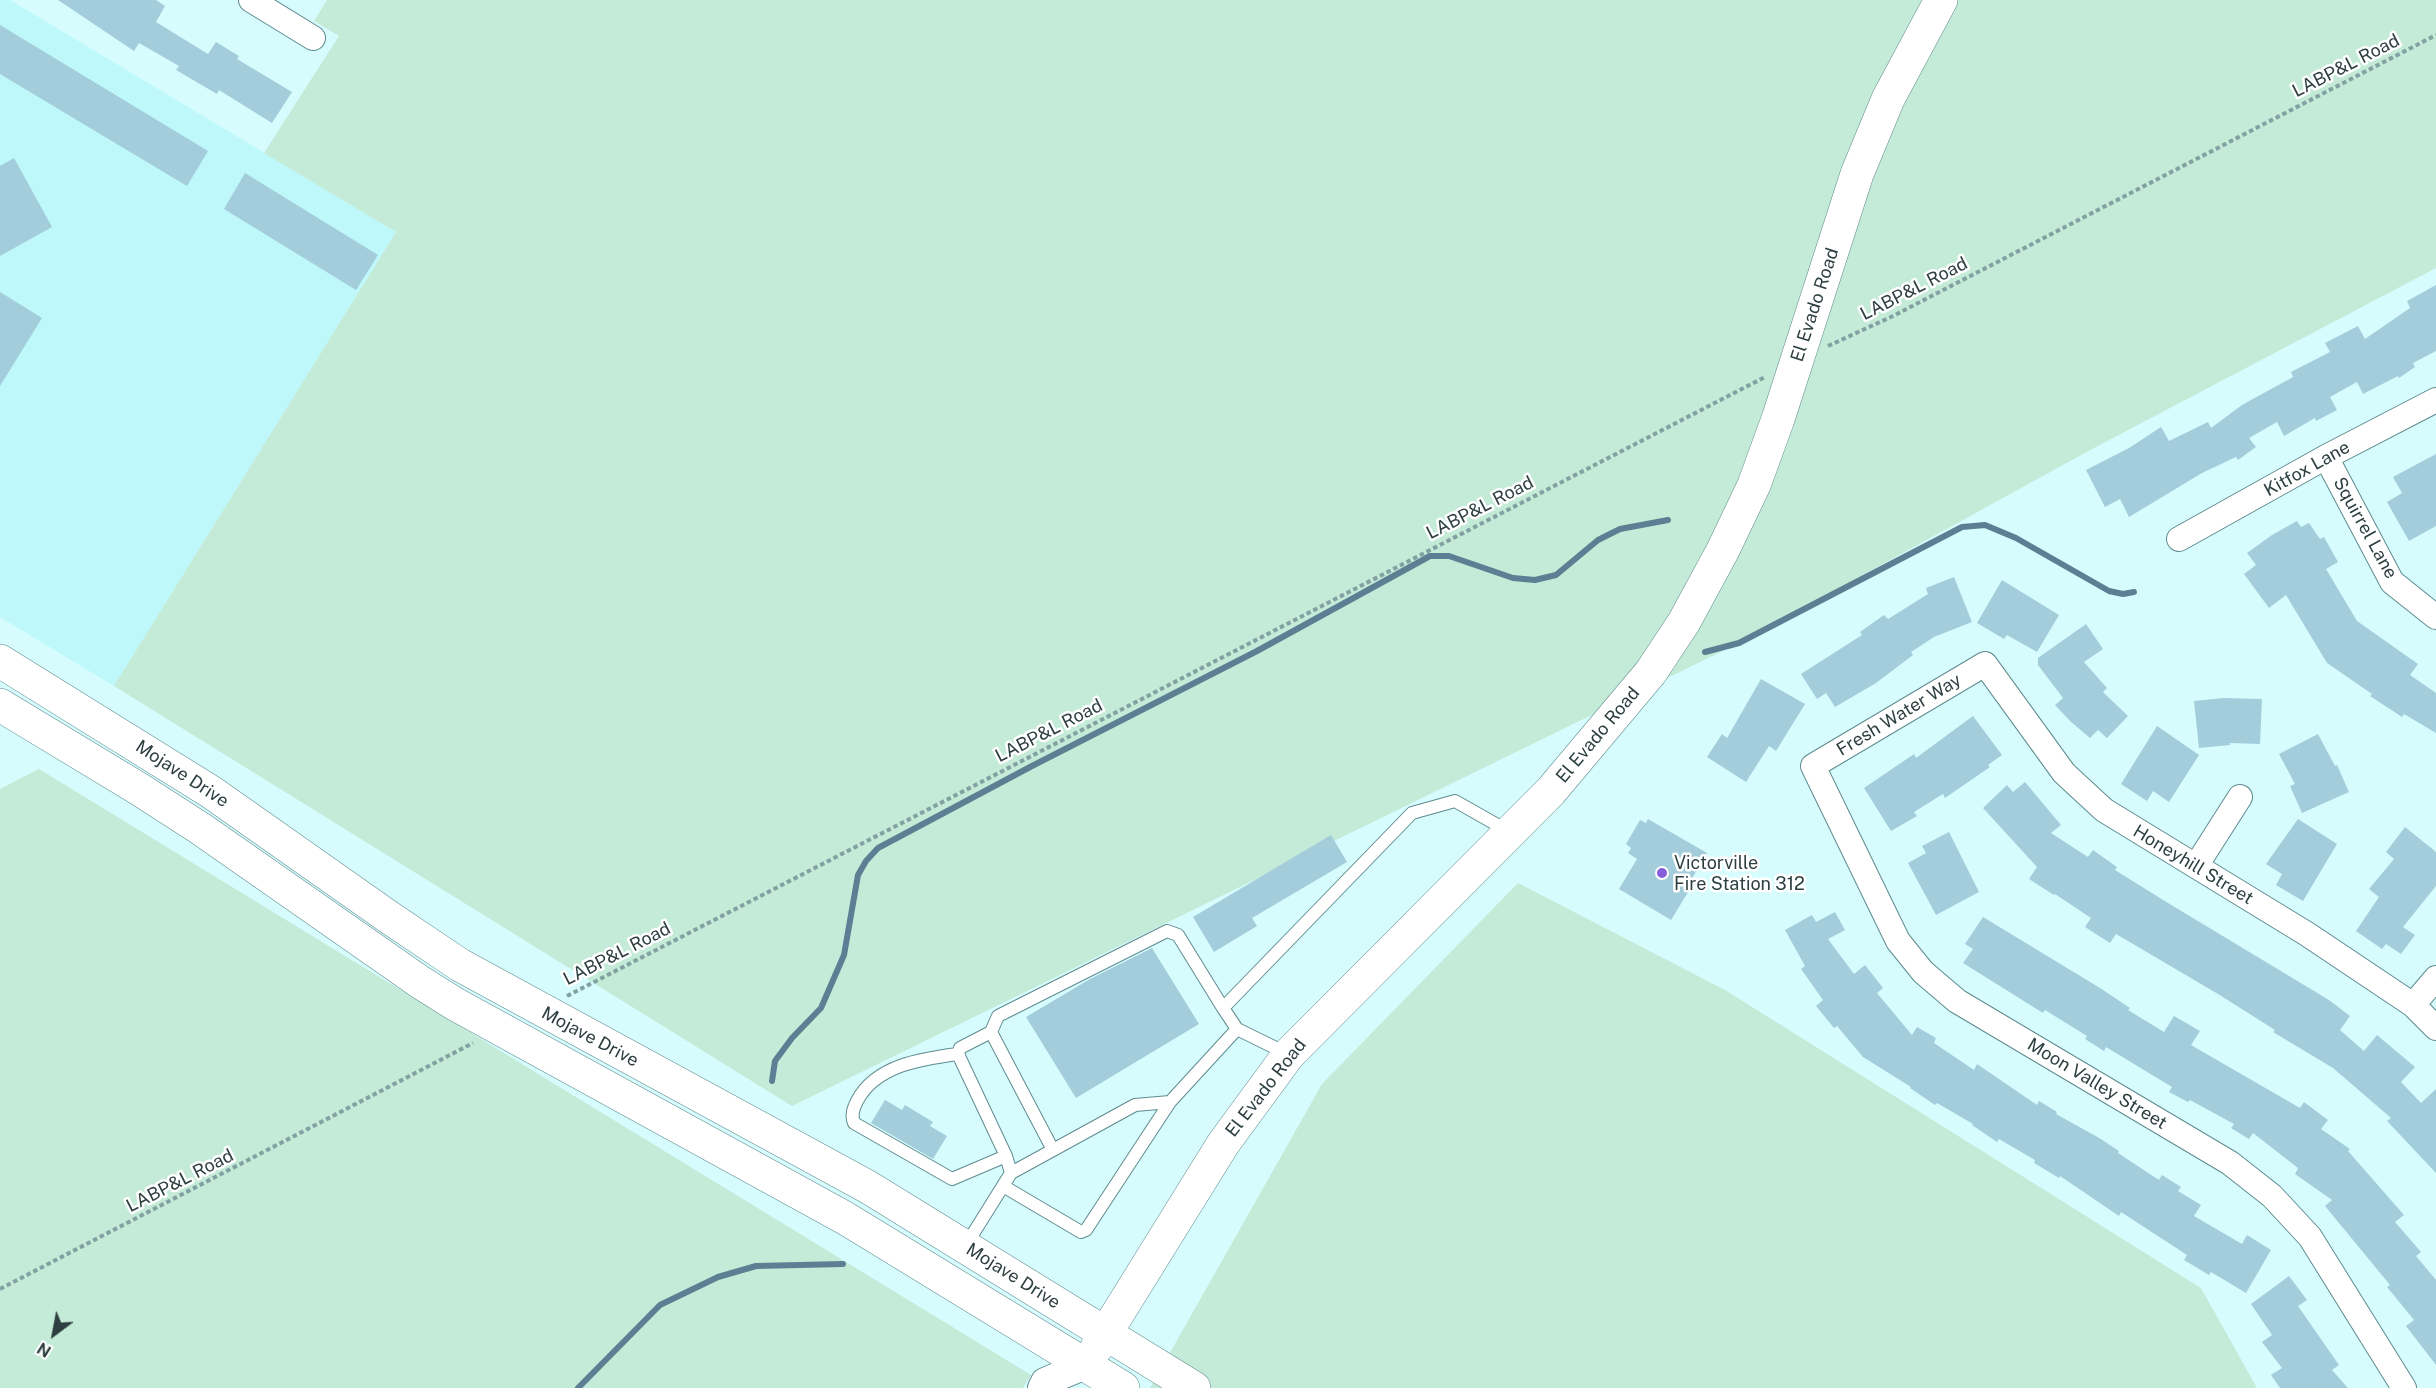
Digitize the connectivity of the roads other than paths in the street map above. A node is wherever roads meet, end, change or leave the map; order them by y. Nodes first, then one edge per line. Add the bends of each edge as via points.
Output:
1 (251, 0) edge
2 (1941, 0) edge
3 (313, 38) dead end
4 (2436, 400) edge
5 (2326, 457) junction
6 (2180, 540) dead end
7 (2436, 617) edge
8 (0, 661) edge
9 (1985, 664) joint
10 (0, 705) edge
11 (1813, 766) joint
12 (2240, 797) dead end
13 (1510, 832) junction
14 (2196, 866) junction
15 (2436, 978) edge
16 (2413, 1005) junction
17 (1223, 1008) junction
18 (2436, 1028) edge
19 (1237, 1029) junction
20 (991, 1032) junction
21 (958, 1054) junction
22 (1289, 1054) junction
23 (1170, 1102) junction
24 (1053, 1150) junction
25 (1006, 1156) junction
26 (1011, 1173) junction
27 (1003, 1186) junction
28 (965, 1246) junction
29 (1093, 1358) edge
30 (1042, 1388) edge
31 (1123, 1388) edge
32 (1194, 1388) edge
33 (2404, 1388) edge

1 - 3 street
2 - 13 main road, El Evado Road via 1888,99 1857,174 1754,485 1724,550 1651,672 1551,791
4 - 5 street, Kitfox Lane
5 - 6 street, Kitfox Lane
5 - 7 street, Squirrel Lane via 2392,582
8 - 28 main road, Mojave Drive via 211,792 460,965 868,1187
9 - 11 street, Fresh Water Way
9 - 14 street, Honeyhill Street via 2064,773 2104,810
10 - 29 main road, Mojave Drive via 201,829 420,982 500,1030
11 - 33 street, Moon Valley Street via 1898,941 1923,972 1957,1000 2230,1163 2272,1196 2310,1236
12 - 14 street
13 - 17 lane via 1455,801 1412,813
13 - 22 main road, El Evado Road
14 - 16 street, Honeyhill Street
15 - 16 street
16 - 18 street, Honeyhill Street
17 - 19 lane
17 - 20 lane via 1178,935 1167,931 998,1016
19 - 22 lane
19 - 23 lane
20 - 21 lane via 960,1048
20 - 24 lane
21 - 25 lane
21 - 25 lane via 916,1060 870,1083 854,1108 854,1123 952,1179
22 - 29 main road, El Evado Road via 1223,1144
23 - 24 lane via 1135,1105
23 - 27 lane via 1086,1230 1081,1232
24 - 26 lane
25 - 26 lane
26 - 27 lane
27 - 28 lane
28 - 29 main road, Mojave Drive
29 - 30 street via 1046,1382
29 - 31 main road, Mojave Drive
29 - 32 main road, Mojave Drive

